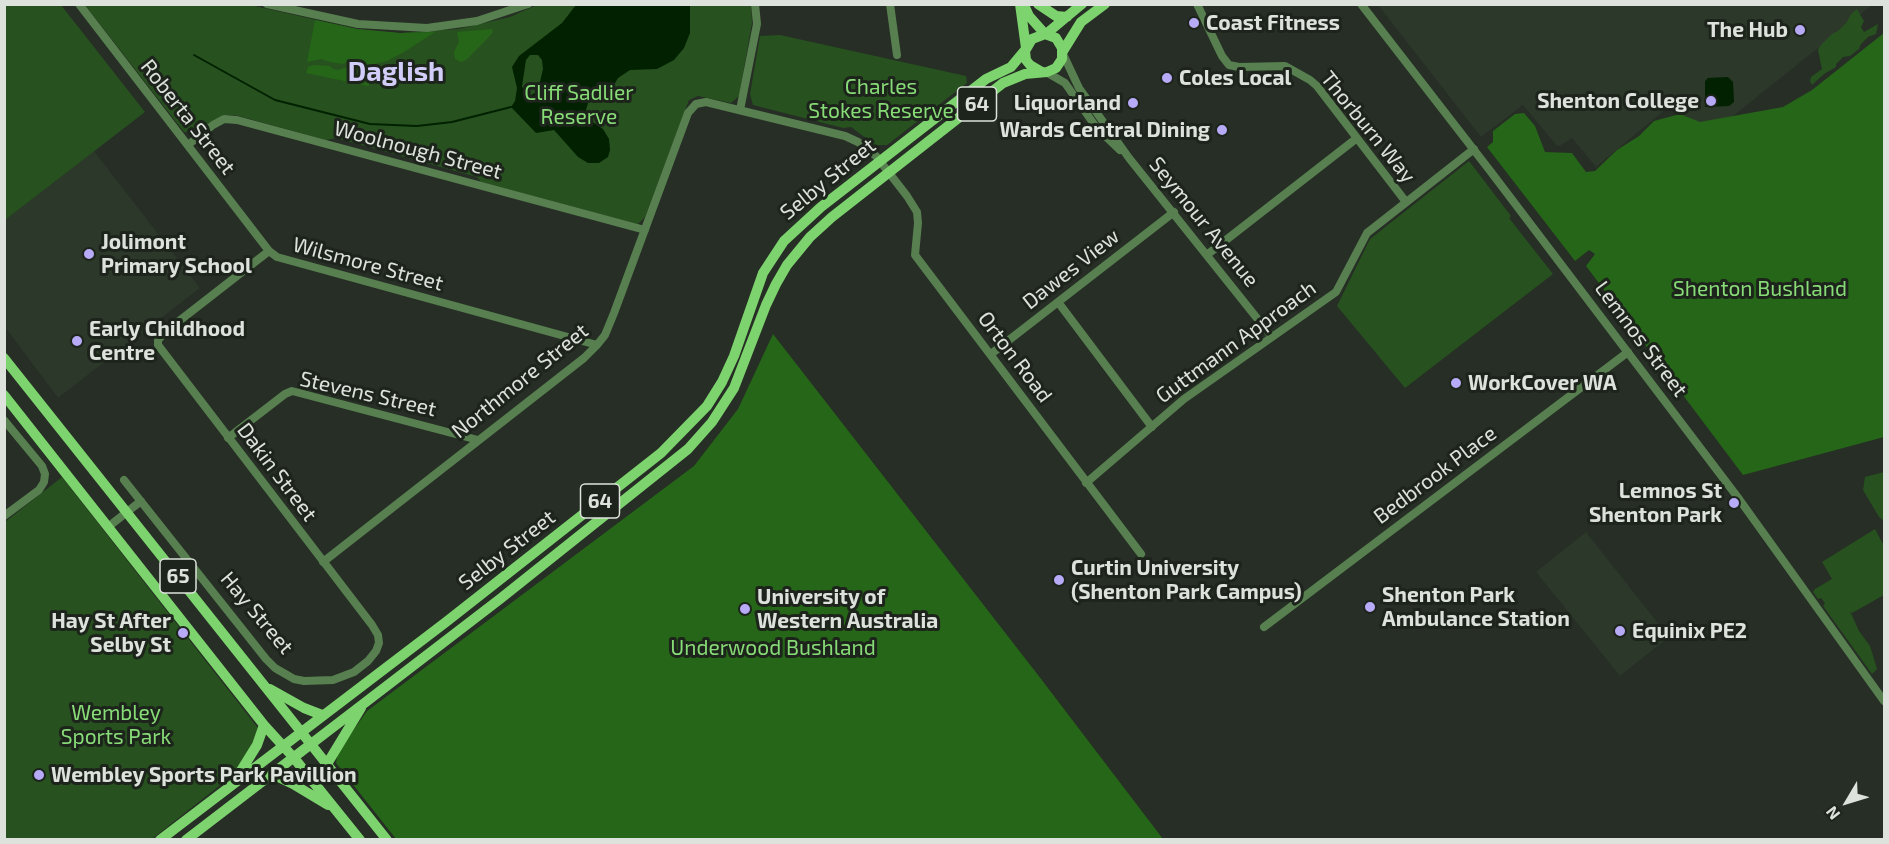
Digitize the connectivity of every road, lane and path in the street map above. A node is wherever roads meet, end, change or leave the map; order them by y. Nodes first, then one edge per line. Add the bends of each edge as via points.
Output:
1 (79, 4) edge
2 (267, 4) edge
3 (528, 4) edge
4 (755, 4) edge
5 (890, 4) edge
6 (1022, 4) edge
7 (1038, 4) edge
8 (1082, 4) edge
9 (1106, 4) edge
10 (1197, 4) edge
11 (1361, 4) edge
12 (1068, 17) junction
13 (1045, 34) junction
14 (1026, 49) junction
15 (1063, 52) junction
16 (897, 55) dead end
17 (1044, 72) junction
18 (692, 107) joint
19 (741, 110) junction
20 (1357, 138) junction
21 (188, 145) junction
22 (1474, 149) junction
23 (1129, 158) junction
24 (880, 161) junction
25 (889, 172) junction
26 (1406, 202) junction
27 (1174, 212) junction
28 (645, 230) junction
29 (784, 241) junction
30 (269, 251) junction
31 (798, 251) junction
32 (1208, 254) junction
33 (1058, 302) junction
34 (1272, 336) junction
35 (158, 340) joint
36 (597, 345) junction
37 (1629, 352) junction
38 (991, 354) junction
39 (4, 357) edge
40 (4, 395) edge
41 (4, 420) edge
42 (1152, 427) junction
43 (228, 438) junction
44 (478, 440) junction
45 (124, 480) dead end
46 (1086, 483) junction
47 (141, 501) junction
48 (127, 512) junction
49 (4, 516) edge
50 (108, 527) junction
51 (555, 537) junction
52 (564, 548) junction
53 (1141, 555) dead end
54 (323, 562) junction
55 (372, 626) joint
56 (1264, 627) dead end
57 (428, 636) junction
58 (436, 647) junction
59 (265, 685) junction
60 (1884, 701) edge
61 (364, 703) junction
62 (322, 715) junction
63 (264, 725) junction
64 (301, 731) junction
65 (283, 744) junction
66 (311, 744) junction
67 (294, 758) junction
68 (327, 764) junction
69 (272, 774) junction
70 (234, 782) junction
71 (338, 812) junction
72 (160, 840) edge
73 (186, 840) edge
74 (360, 840) edge
75 (387, 840) edge

1 - 21 street, Roberta Street
2 - 3 street via 358,24 428,28 477,21
4 - 19 street via 757,24
5 - 16 street
6 - 13 main road
6 - 14 main road
7 - 12 main road via 1056,16
8 - 12 main road
9 - 15 main road via 1081,22
10 - 20 street, Thorburn Way via 1229,65 1286,66 1310,80
11 - 22 street, Lemnos Street
12 - 13 main road
13 - 14 main road, 64 via 1033,37
13 - 15 main road via 1056,38
14 - 17 main road via 1028,63
14 - 24 main road, Selby Street / 64 via 1011,67 986,79
15 - 17 main road via 1058,66
15 - 23 street, Seymour Avenue via 1077,84
17 - 23 street, Seymour Avenue via 1065,83 1096,127
17 - 25 main road, Selby Street / 64 via 1003,83
18 - 19 street, Orton Road via 706,102
18 - 28 street, Northmore Street
19 - 24 street, Orton Road via 845,136
20 - 26 street, Thorburn Way
20 - 32 street
21 - 28 street, Woolnough Street via 224,119 237,120
21 - 30 street, Roberta Street
22 - 26 street, Guttmann Approach
22 - 37 street, Lemnos Street
23 - 27 street, Seymour Avenue
24 - 25 street, Orton Road
24 - 29 main road, Selby Street / 64
25 - 31 main road, Selby Street / 64 via 832,217
25 - 38 street, Orton Road via 916,212 915,255
26 - 34 street, Guttmann Approach via 1367,233 1338,290
27 - 32 street, Seymour Avenue
27 - 33 street, Dawes View
28 - 36 street, Northmore Street via 614,313
29 - 31 main road
29 - 51 main road, Selby Street / 64 via 763,273 734,356 707,406 661,453
30 - 35 street, Wilsmore Street
30 - 36 street, Wilsmore Street via 285,261
31 - 52 main road, Selby Street / 64 via 776,284 734,388 712,422 688,449
32 - 34 street, Seymour Avenue
33 - 38 street, Dawes View
33 - 42 street
34 - 42 street, Guttmann Approach
35 - 43 street, Dakin Street via 161,352
36 - 44 street, Northmore Street
37 - 56 street, Bedbrook Place
37 - 60 street, Lemnos Street
38 - 46 street, Orton Road
39 - 48 main road, Hay Street / 65
40 - 50 main road, 65
41 - 49 street via 45,474 39,490
42 - 46 street, Guttmann Approach
43 - 44 street, Stevens Street via 292,391
43 - 54 street, Dakin Street
44 - 54 street, Northmore Street
45 - 47 street, Hay Street
46 - 53 street, Orton Road
47 - 48 street
47 - 55 street, Hay Street via 266,659 284,674 318,682 354,672 376,651 378,635
48 - 50 street
48 - 59 main road, Hay Street / 65
50 - 63 main road, 65
51 - 52 main road
51 - 57 main road, Selby Street / 64
52 - 58 main road, Selby Street / 64
54 - 55 street, Dakin Street
57 - 58 main road
57 - 62 main road, Selby Street / 64
58 - 61 main road, Selby Street / 64
59 - 62 main road
59 - 64 main road, Hay Street / 65
61 - 66 main road, Selby Street / 64
61 - 68 main road
62 - 64 main road, Selby Street / 64
63 - 65 main road, 65
63 - 70 main road via 257,745
64 - 65 main road, Selby Street / 64
64 - 66 main road, 65
65 - 67 main road, 65
65 - 70 main road, Selby Street / 64
66 - 67 main road, Selby Street / 64
66 - 68 main road, 65
67 - 69 main road, Selby Street / 64
67 - 71 main road, 65
68 - 75 main road, 65
69 - 71 main road
69 - 73 main road, Selby Street / 64
70 - 72 main road, Selby Street / 64
71 - 74 main road, 65

